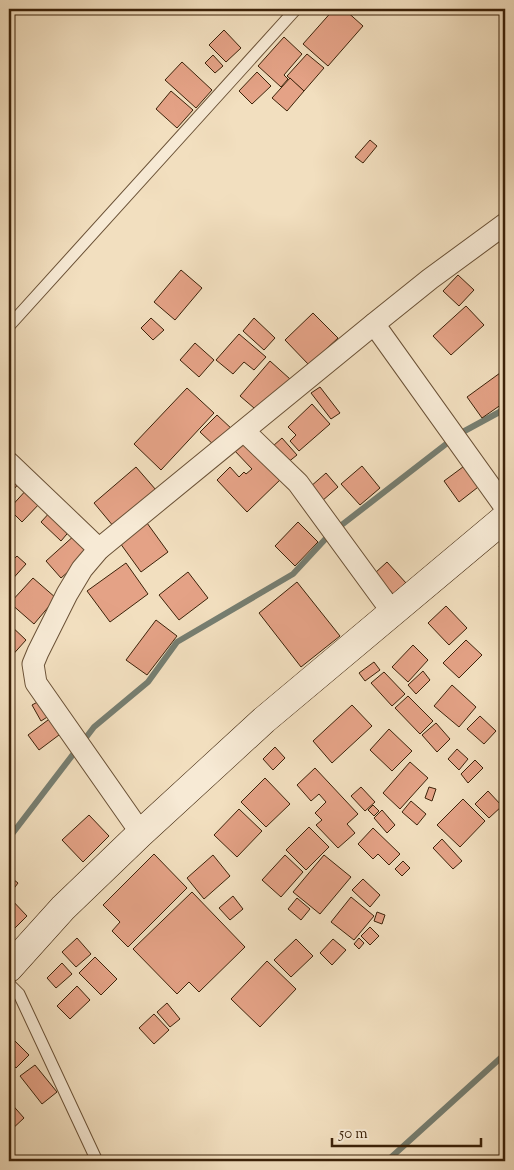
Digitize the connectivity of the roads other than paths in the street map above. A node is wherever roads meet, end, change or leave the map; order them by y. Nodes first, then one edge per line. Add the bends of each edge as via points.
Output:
1 (296, 9) edge
2 (505, 224) edge
3 (374, 324) junction
4 (9, 326) edge
5 (244, 430) junction
6 (9, 463) edge
7 (505, 507) edge
8 (505, 518) edge
9 (99, 550) junction
10 (393, 613) junction
11 (141, 833) junction
12 (9, 968) edge
13 (9, 984) edge
14 (97, 1161) edge

1 - 4 lane
2 - 3 street
3 - 5 street
3 - 7 street
5 - 9 street
5 - 10 street via 298,483
6 - 9 street
8 - 10 street
9 - 11 street via 72,586 33,664 36,683
10 - 11 street via 264,720
11 - 12 street via 63,908
13 - 14 lane via 19,994

